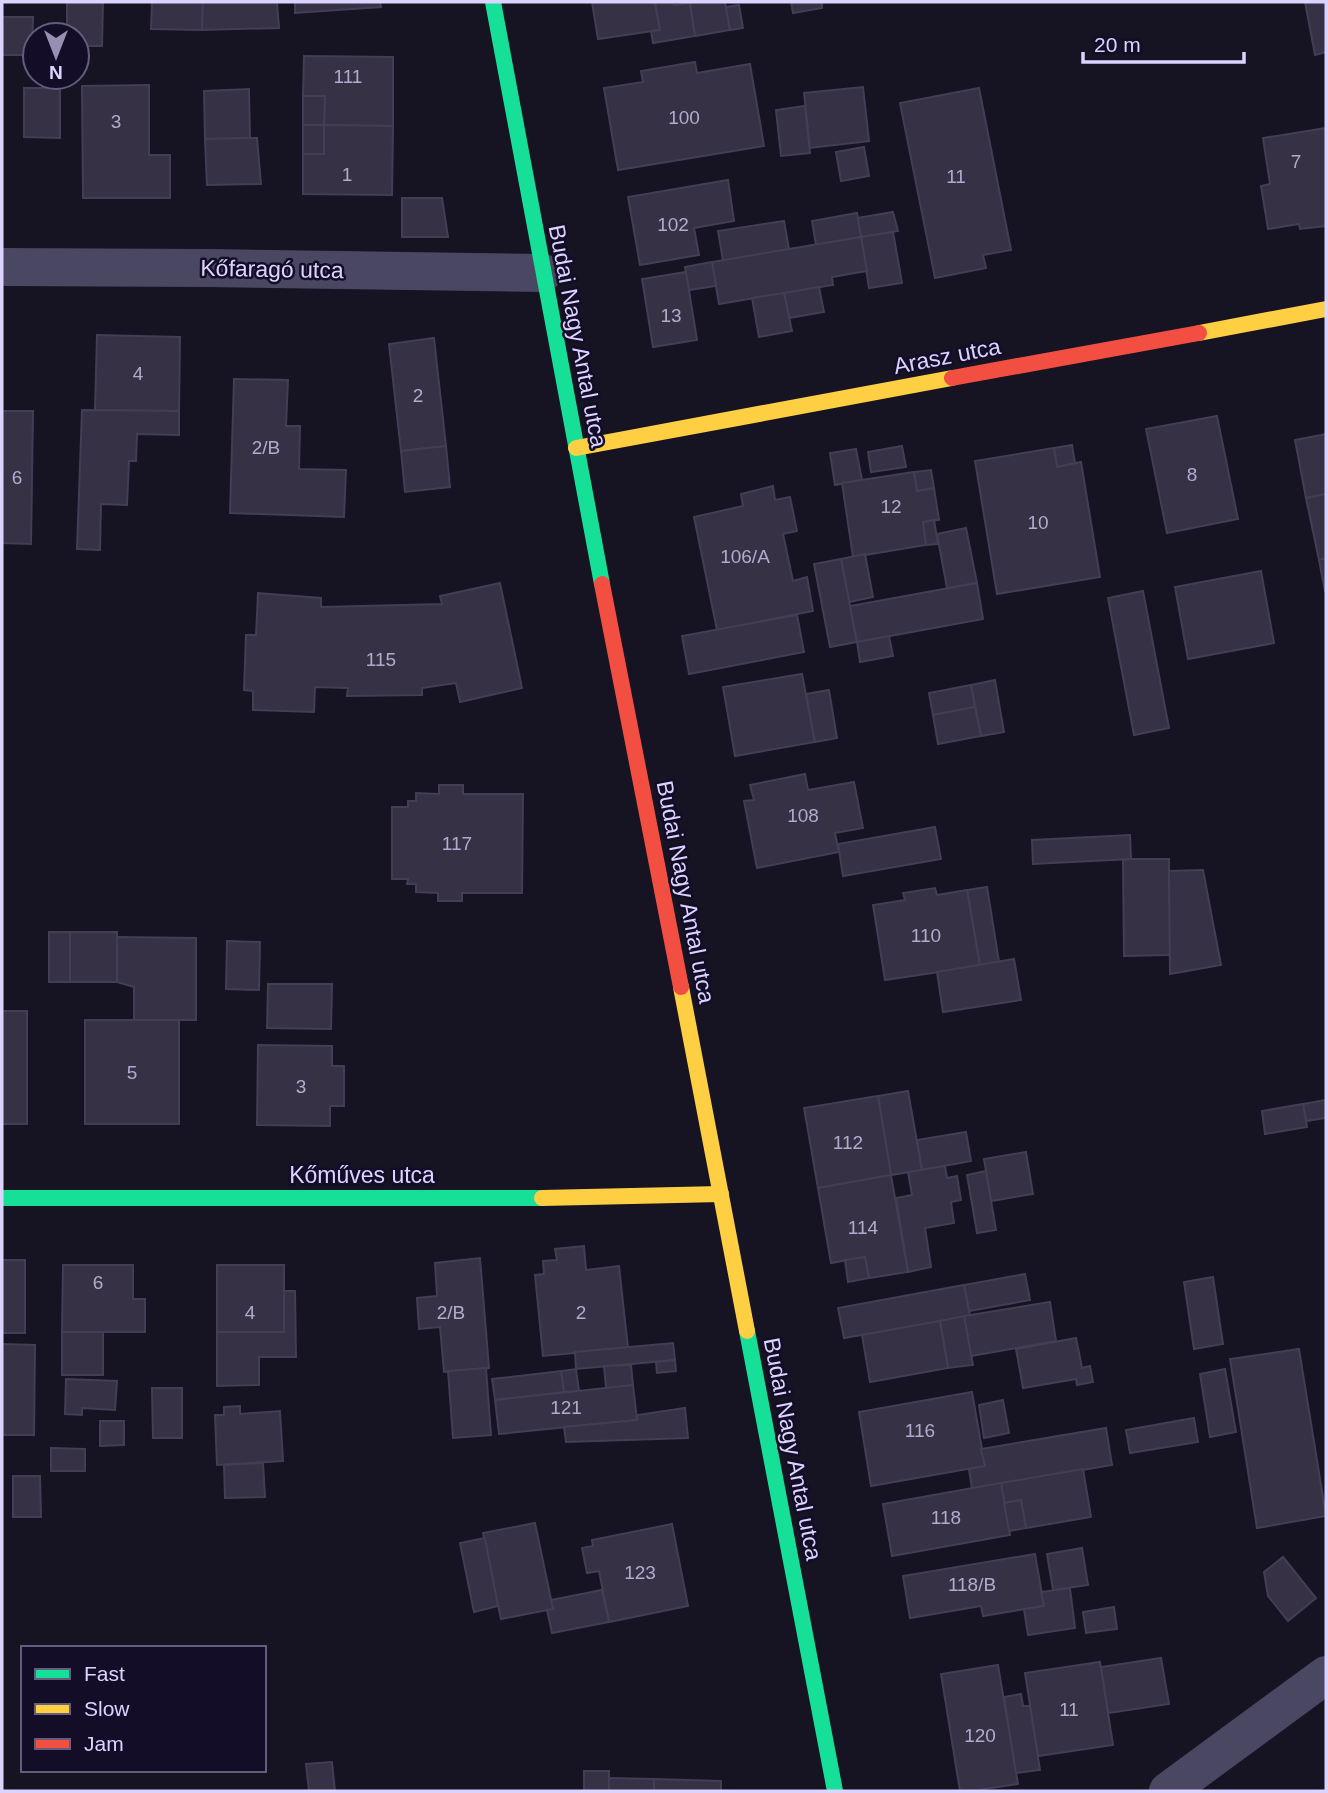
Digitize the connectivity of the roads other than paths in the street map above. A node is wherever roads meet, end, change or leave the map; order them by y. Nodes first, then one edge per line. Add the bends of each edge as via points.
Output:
1 (493, 2) edge
2 (2, 267) edge
3 (543, 273) junction
4 (1326, 309) edge
5 (576, 448) junction
6 (722, 1194) junction
7 (2, 1198) edge
8 (1326, 1675) edge
9 (835, 1791) edge
10 (1168, 1791) edge

1 - 3 street, Budai Nagy Antal utca
2 - 3 street, Kőfaragó utca
3 - 5 street, Budai Nagy Antal utca
4 - 5 street, Arasz utca
5 - 6 street, Budai Nagy Antal utca
6 - 7 street, Kőműves utca
6 - 9 street, Budai Nagy Antal utca
8 - 10 street

